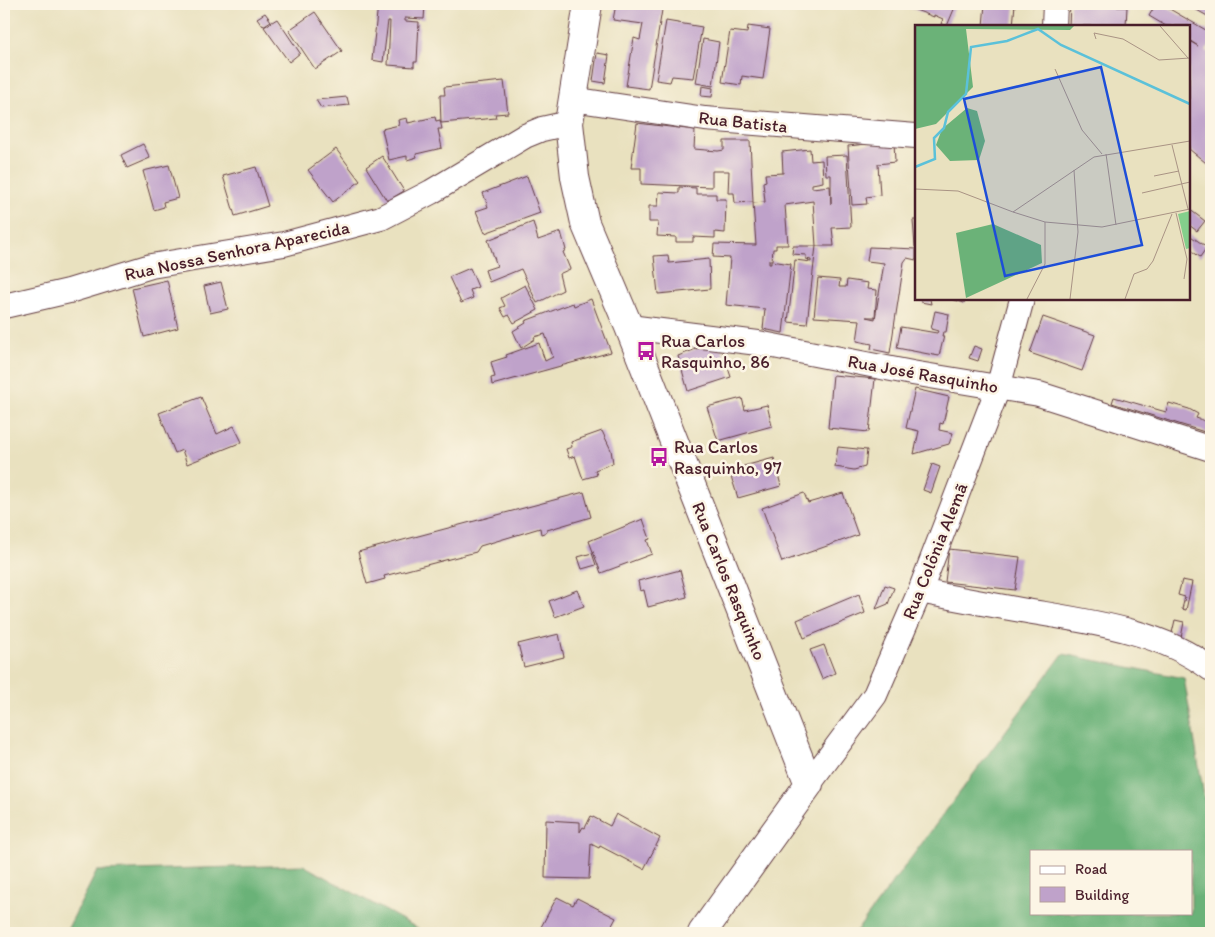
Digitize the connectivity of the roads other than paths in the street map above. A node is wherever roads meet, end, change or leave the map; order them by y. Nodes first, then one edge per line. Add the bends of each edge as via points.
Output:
1 (588, 4) edge
2 (1054, 4) edge
3 (1054, 25) edge
4 (570, 111) junction
5 (915, 136) edge
6 (1022, 300) edge
7 (4, 306) edge
8 (629, 327) junction
9 (998, 388) junction
10 (1211, 449) edge
11 (920, 591) junction
12 (1211, 669) edge
13 (809, 784) junction
14 (702, 933) edge

1 - 4 main road, Rua Carlos Rasquinho
2 - 3 street
4 - 5 street, Rua Batista
4 - 7 street, Rua Nossa Senhora Aparecida via 381,218 284,244 151,266 69,291
4 - 8 main road, Rua Carlos Rasquinho via 575,177 585,223
6 - 9 street, Rua Colônia Alemã
8 - 9 street, Rua José Rasquinho via 758,343
8 - 13 main road, Rua Carlos Rasquinho
9 - 10 street, Rua José Rasquinho via 1039,394
9 - 11 street, Rua Colônia Alemã
11 - 12 street via 1069,618 1143,636 1198,659
11 - 13 street, Rua Colônia Alemã via 875,695
13 - 14 main road

